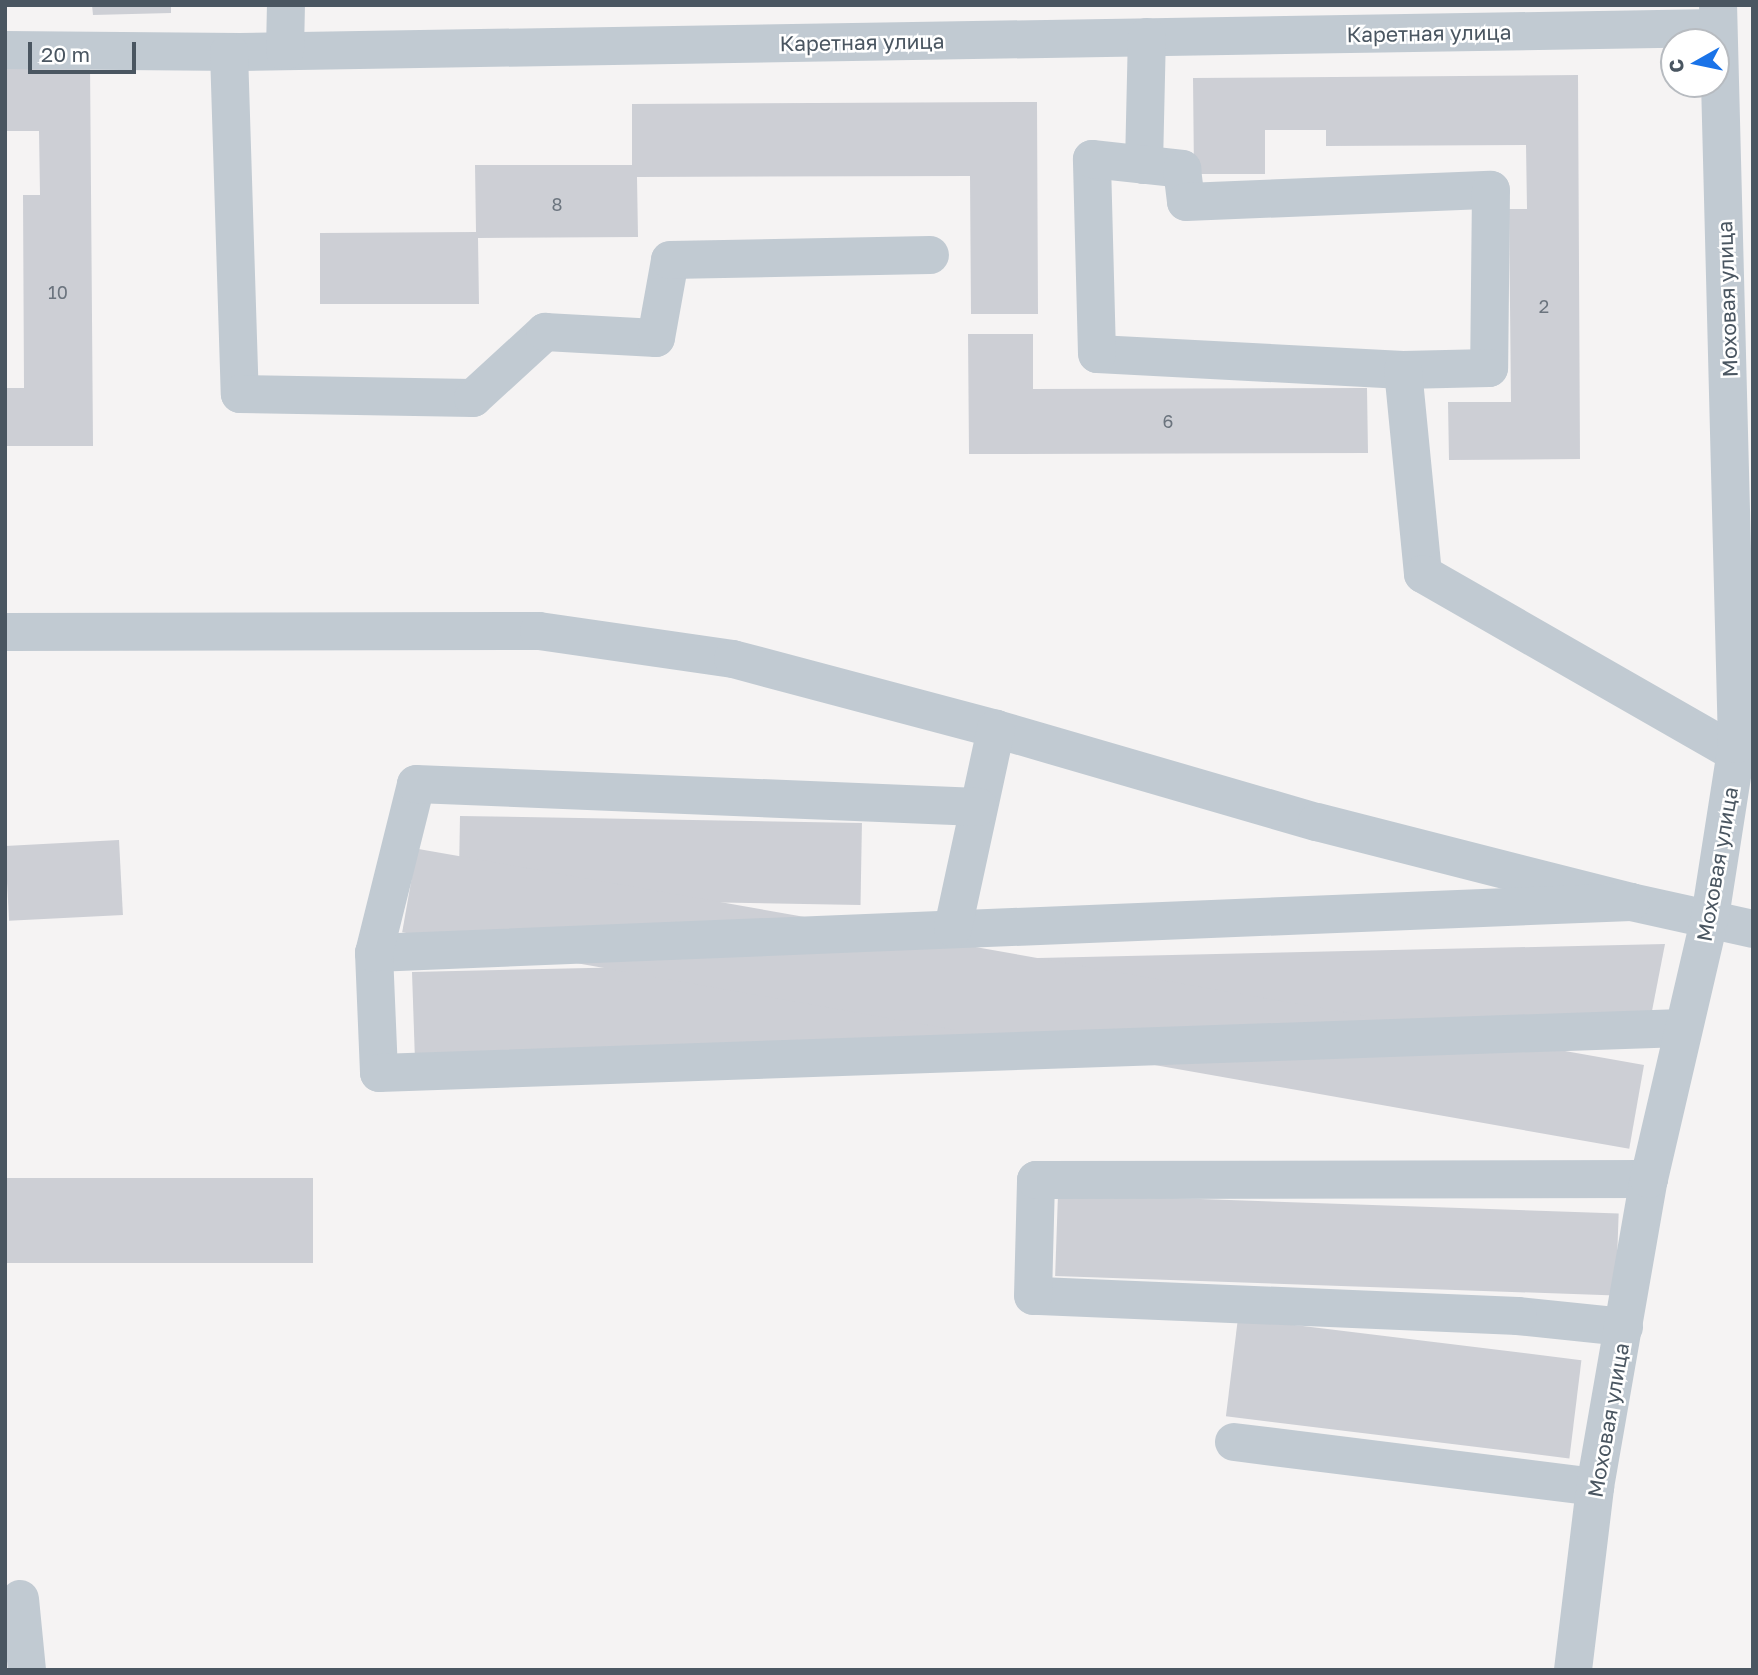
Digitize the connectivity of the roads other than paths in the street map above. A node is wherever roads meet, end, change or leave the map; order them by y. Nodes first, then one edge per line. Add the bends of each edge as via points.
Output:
1 (286, 5) edge
2 (1718, 17) edge
3 (1147, 37) junction
4 (5, 50) edge
5 (285, 51) junction
6 (229, 52) junction
7 (1144, 165) junction
8 (930, 255) dead end
9 (1403, 370) junction
10 (5, 632) edge
11 (996, 729) junction
12 (1736, 753) junction
13 (979, 807) junction
14 (1631, 902) junction
15 (1710, 917) junction
16 (953, 928) junction
17 (1753, 929) edge
18 (374, 953) junction
19 (1682, 1028) junction
20 (1649, 1179) junction
21 (1624, 1327) junction
22 (1234, 1443) dead end
23 (1595, 1487) junction
24 (20, 1599) dead end
25 (27, 1670) edge
26 (1573, 1670) edge

1 - 5 street
2 - 3 street, Каретная улица
2 - 12 street, Моховая улица
3 - 5 street, Каретная улица
3 - 7 street
4 - 6 street, Каретная улица
5 - 6 street, Каретная улица
6 - 8 street via 240,394 473,398 545,332 656,338 670,260
7 - 9 street via 1092,159 1097,354
7 - 9 street via 1182,169 1185,202 1491,190 1489,368
9 - 12 street via 1423,574
10 - 11 street via 539,631 733,659
11 - 13 street
11 - 14 street via 1317,822
12 - 15 street, Моховая улица
13 - 16 street
13 - 18 street via 416,784
14 - 15 street
14 - 16 street
15 - 17 street
15 - 19 street, Моховая улица
16 - 18 street
18 - 19 street via 379,1073
19 - 20 street, Моховая улица
20 - 21 street, Моховая улица
20 - 21 street via 1036,1180 1032,1296 1518,1316
21 - 23 street, Моховая улица
22 - 23 street
23 - 26 street, Моховая улица
24 - 25 street

